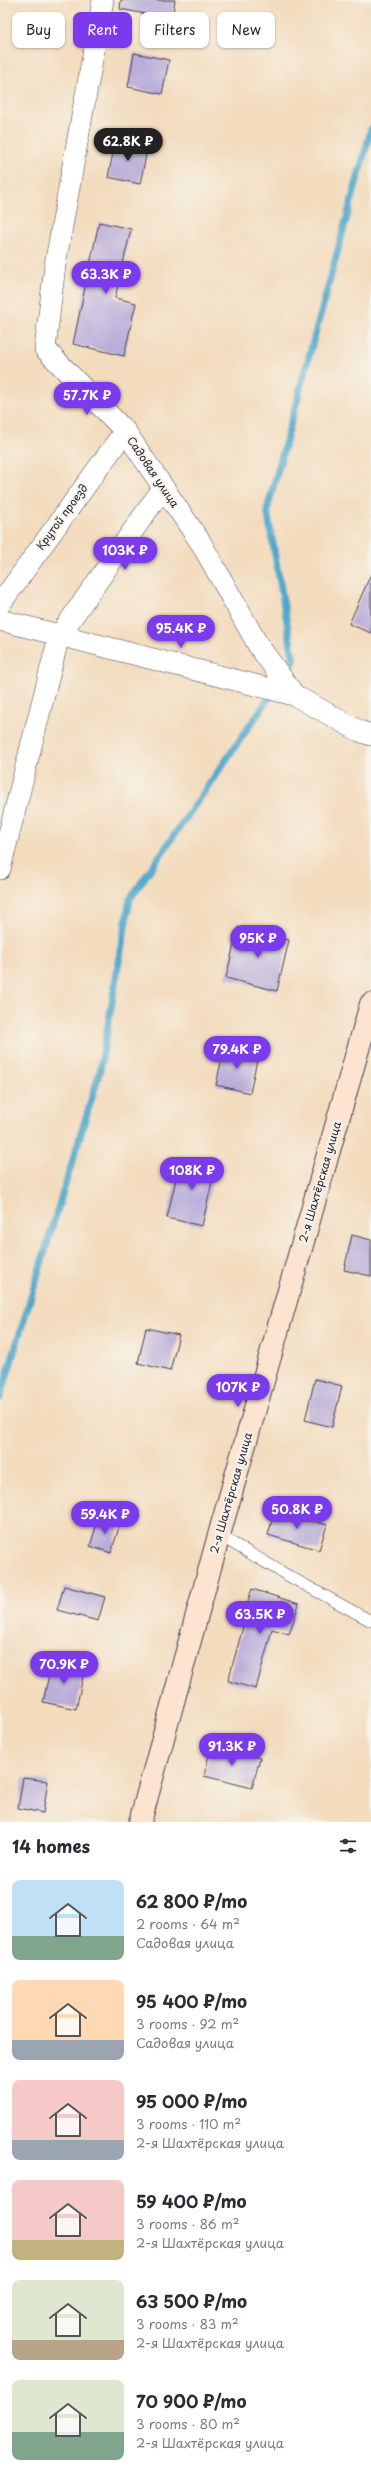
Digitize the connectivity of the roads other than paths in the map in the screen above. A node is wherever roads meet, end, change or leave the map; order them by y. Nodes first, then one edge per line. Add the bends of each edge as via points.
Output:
1 (103, 0) edge
2 (125, 431) junction
3 (163, 488) junction
4 (0, 604) edge
5 (0, 620) edge
6 (59, 636) junction
7 (294, 695) junction
8 (371, 735) edge
9 (0, 868) edge
10 (371, 1004) edge
11 (219, 1535) junction
12 (371, 1621) edge
13 (140, 1822) edge

1 - 2 street, Садовая улица via 55,265 45,349
2 - 3 street, Садовая улица
2 - 4 street, Крутой проезд
3 - 6 street
3 - 7 street, Садовая улица via 201,543 258,645
5 - 6 street
6 - 7 street
6 - 9 street
7 - 8 street, Садовая улица
10 - 11 main road, 2-я Шахтёрская улица
11 - 12 lane
11 - 13 main road, 2-я Шахтёрская улица

